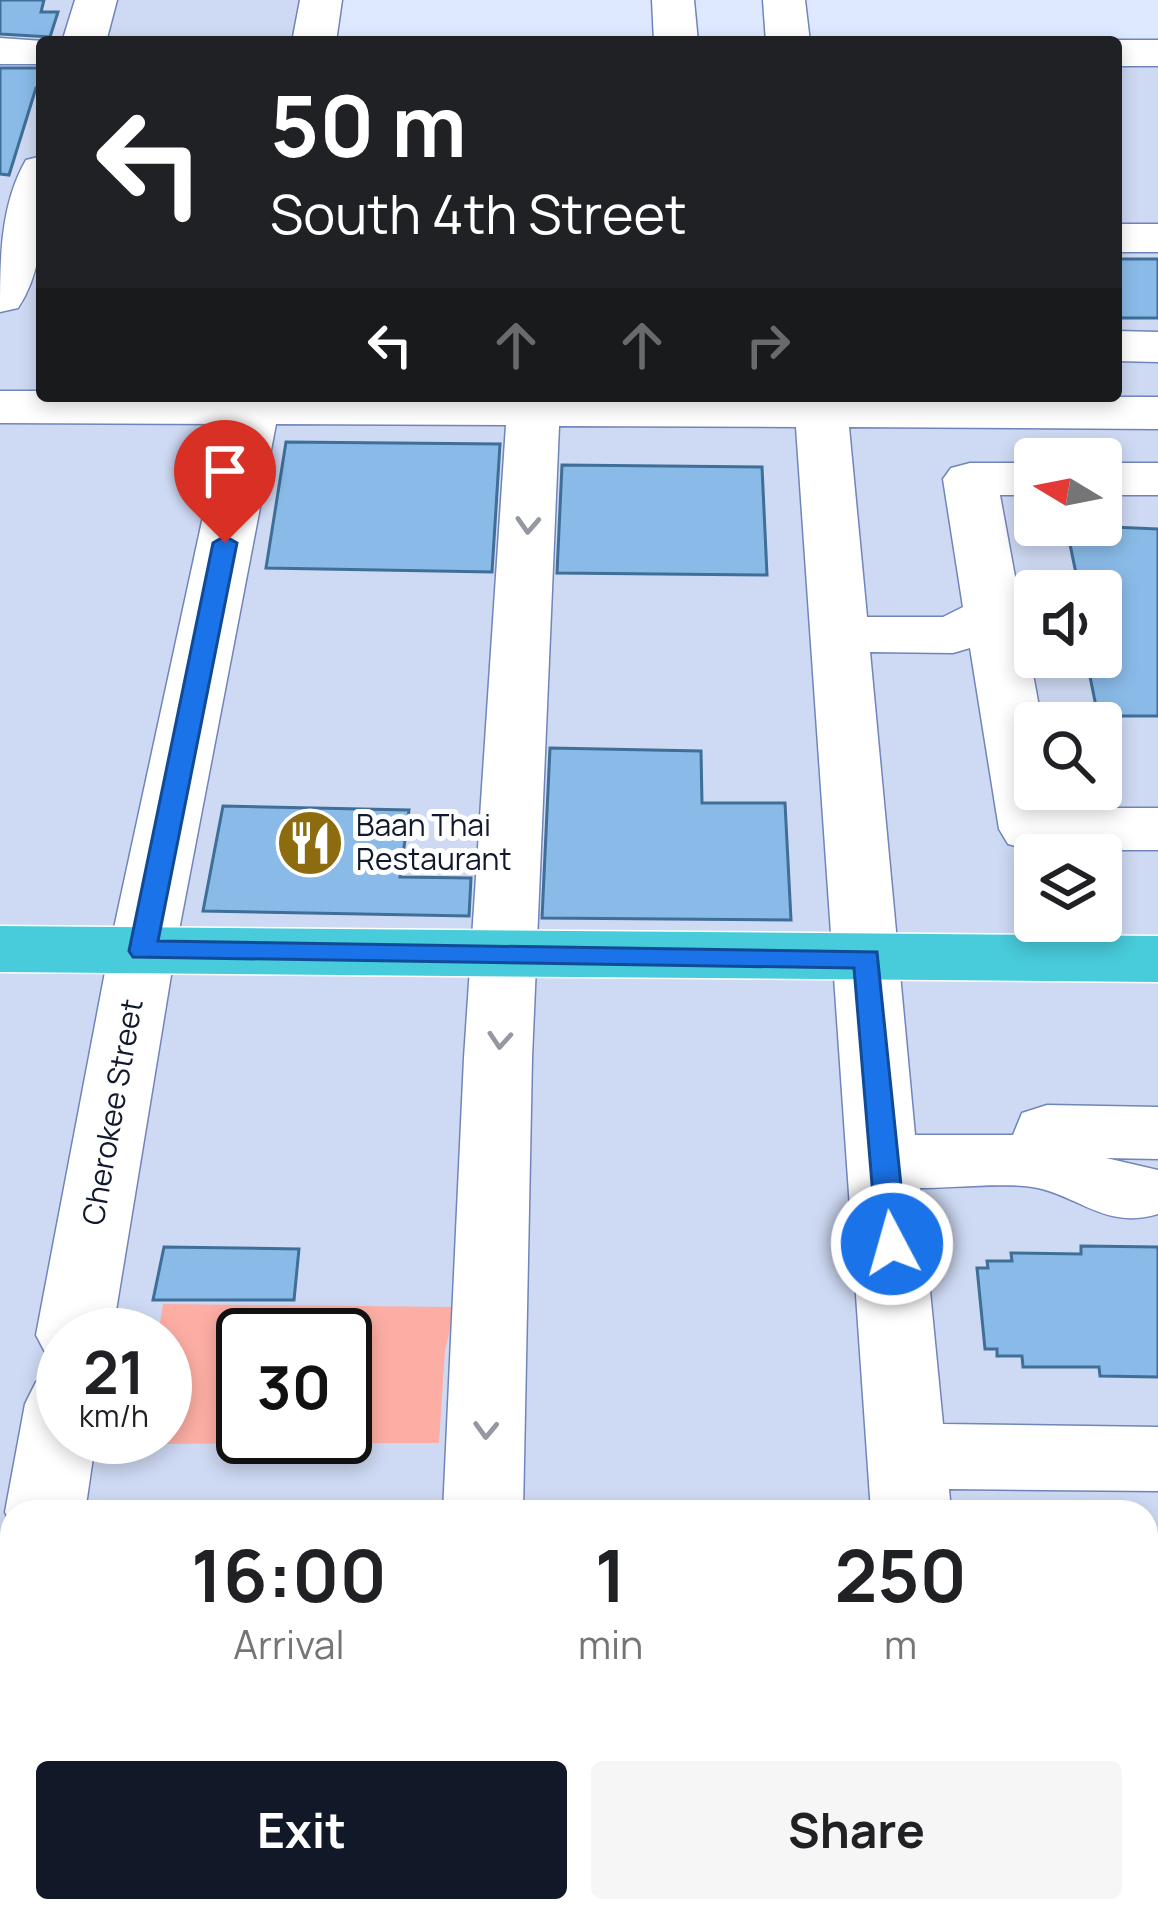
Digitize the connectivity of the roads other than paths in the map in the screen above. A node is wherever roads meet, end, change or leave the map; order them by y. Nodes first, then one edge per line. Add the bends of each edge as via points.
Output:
1 (95, 0) edge
2 (321, 0) edge
3 (673, 0) edge
4 (784, 0) edge
5 (86, 36) edge
6 (315, 36) edge
7 (676, 36) edge
8 (787, 36) edge
9 (0, 51) edge
10 (36, 51) edge
11 (1122, 53) edge
12 (1158, 53) edge
13 (36, 188) edge
14 (1122, 238) edge
15 (1158, 238) edge
16 (0, 297) edge
17 (1122, 346) edge
18 (1158, 347) edge
19 (212, 402) edge
20 (254, 402) edge
21 (534, 402) edge
22 (820, 403) edge
23 (0, 407) edge
24 (1158, 412) edge
25 (1014, 479) edge
26 (1122, 479) edge
27 (1158, 479) edge
28 (993, 614) junction
29 (840, 615) junction
30 (1158, 829) edge
31 (0, 949) edge
32 (142, 951) junction
33 (506, 955) junction
34 (867, 958) junction
35 (1158, 959) edge
36 (883, 1161) junction
37 (1150, 1163) edge
38 (79, 1308) edge
39 (1158, 1459) edge
40 (53, 1464) edge
41 (909, 1484) edge
42 (47, 1500) edge
43 (483, 1500) edge

1 - 5 street
2 - 6 street
3 - 7 street
4 - 8 street
9 - 10 street
11 - 12 street
13 - 16 street
14 - 15 street
17 - 18 street
19 - 23 street
20 - 32 street, Cherokee Street
21 - 22 street
21 -> 33 street
22 - 24 street
22 - 29 street
25 - 28 street via 970,478
26 - 27 street
28 - 29 street via 952,635
28 - 30 street via 1030,829
29 - 34 street
31 - 32 highway
32 - 33 highway
32 - 38 street, Cherokee Street
33 - 34 highway
33 -> 43 street
34 - 35 highway
34 - 36 street
36 - 37 street via 1052,1162 1099,1186
36 - 41 street
39 - 41 street
40 - 42 street

